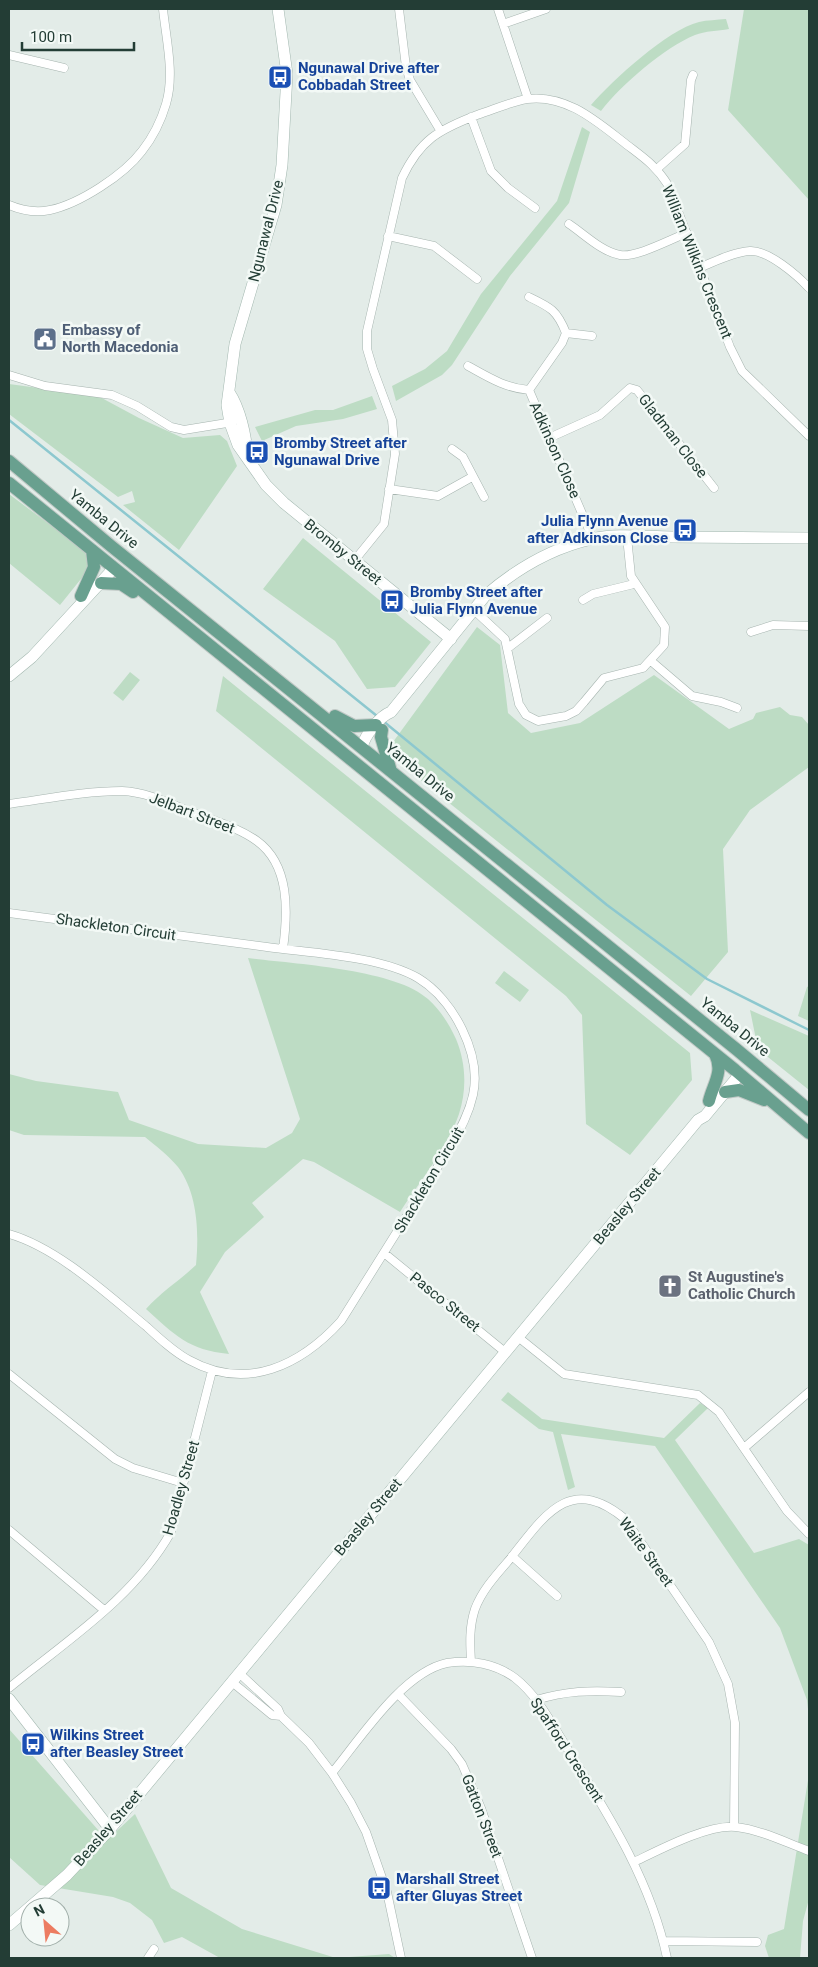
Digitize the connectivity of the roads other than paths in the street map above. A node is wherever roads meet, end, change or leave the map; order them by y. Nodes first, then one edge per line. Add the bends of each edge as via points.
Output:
1 (163, 9) edge
2 (278, 9) edge
3 (400, 9) edge
4 (498, 9) edge
5 (546, 9) edge
6 (504, 24) junction
7 (9, 55) edge
8 (64, 68) dead end
9 (693, 75) dead end
10 (528, 99) junction
11 (471, 118) junction
12 (440, 130) junction
13 (658, 168) junction
14 (9, 205) edge
15 (535, 208) dead end
16 (569, 224) dead end
17 (687, 233) junction
18 (388, 236) junction
19 (701, 266) junction
20 (477, 279) dead end
21 (809, 288) edge
22 (529, 296) dead end
23 (566, 333) junction
24 (592, 336) dead end
25 (468, 366) dead end
26 (9, 375) edge
27 (529, 390) junction
28 (235, 422) junction
29 (809, 436) edge
30 (549, 438) junction
31 (452, 449) dead end
32 (9, 461) edge
33 (472, 477) junction
34 (9, 483) edge
35 (714, 488) dead end
36 (389, 489) junction
37 (484, 497) dead end
38 (627, 536) junction
39 (594, 538) junction
40 (809, 538) edge
41 (92, 550) junction
42 (120, 553) junction
43 (354, 561) junction
44 (111, 566) junction
45 (101, 583) junction
46 (634, 584) junction
47 (81, 596) junction
48 (583, 600) dead end
49 (156, 602) junction
50 (474, 610) junction
51 (68, 616) junction
52 (547, 618) dead end
53 (809, 626) edge
54 (752, 632) dead end
55 (451, 639) junction
56 (508, 648) junction
57 (651, 661) junction
58 (9, 676) edge
59 (314, 708) junction
60 (737, 708) dead end
61 (379, 727) junction
62 (363, 749) junction
63 (340, 750) junction
64 (390, 770) junction
65 (398, 798) junction
66 (9, 804) edge
67 (9, 913) edge
68 (283, 949) junction
69 (715, 1054) junction
70 (749, 1059) junction
71 (738, 1072) junction
72 (725, 1092) junction
73 (709, 1101) junction
74 (782, 1109) junction
75 (809, 1110) edge
76 (698, 1120) junction
77 (809, 1133) edge
78 (9, 1234) edge
79 (384, 1253) junction
80 (518, 1337) junction
81 (505, 1352) junction
82 (212, 1371) junction
83 (9, 1374) edge
84 (809, 1392) edge
85 (744, 1448) junction
86 (183, 1483) junction
87 (9, 1530) edge
88 (809, 1534) edge
89 (512, 1556) junction
90 (557, 1596) dead end
91 (104, 1610) junction
92 (471, 1662) junction
93 (235, 1677) junction
94 (9, 1688) edge
95 (621, 1692) dead end
96 (398, 1694) junction
97 (9, 1699) edge
98 (536, 1700) junction
99 (332, 1773) junction
100 (734, 1826) junction
101 (110, 1829) junction
102 (809, 1851) edge
103 (634, 1862) junction
104 (42, 1897) edge
105 (20, 1916) edge
106 (9, 1925) edge
107 (664, 1941) junction
108 (757, 1942) dead end
109 (154, 1949) dead end
110 (148, 1958) edge
111 (401, 1958) edge
112 (532, 1958) edge
113 (667, 1958) edge

1 - 14 street via 170,76 166,102 156,129 141,152 119,173 63,207 32,211
2 - 28 street, Ngunawal Drive via 287,74 282,165 276,205 235,344 227,405
3 - 12 street via 410,80
4 - 6 street
5 - 6 street
6 - 10 street
7 - 8 street
9 - 13 street via 685,144
10 - 11 street, William Wilkins Crescent
10 - 13 street, William Wilkins Crescent via 564,104 584,112
11 - 12 street, William Wilkins Crescent
11 - 15 street via 491,172
12 - 18 street, William Wilkins Crescent via 410,160 402,178
13 - 17 street, William Wilkins Crescent
16 - 17 street via 621,256
17 - 19 street, William Wilkins Crescent
18 - 20 street via 434,246
18 - 36 street, William Wilkins Crescent via 367,332 367,349 392,420 395,454
19 - 21 street via 739,253 760,252 795,273
19 - 29 street, William Wilkins Crescent via 742,371
22 - 23 street via 553,309
23 - 24 street
23 - 27 street, Adkinson Close
25 - 27 street, Adkinson Close via 512,389
26 - 28 street via 45,386 112,395 171,427 184,430
27 - 30 street, Adkinson Close
28 - 43 street, Bromby Street via 248,457 266,485
30 - 35 street, Gladman Close via 600,415 631,385
30 - 39 street, Adkinson Close
31 - 33 street via 463,457
32 - 42 main road, Yamba Drive
33 - 36 street via 438,496
33 - 37 street
34 - 41 main road
36 - 43 street, William Wilkins Crescent via 384,524
38 - 39 street
38 - 40 street
38 - 46 street via 630,576
39 - 50 street via 568,546 522,568 502,581
41 - 44 main road
41 - 47 main road via 94,567
42 - 44 main road
42 - 59 main road, Yamba Drive
43 - 55 street, Bromby Street
44 - 45 street
44 - 47 street
44 - 49 main road
45 - 49 main road via 121,584 141,598
45 - 51 street
46 - 48 street via 593,594
46 - 57 street via 664,627 664,645
47 - 51 street
49 - 63 main road
50 - 55 street
50 - 56 street via 499,631
51 - 58 street
52 - 56 street
53 - 54 street via 773,625
55 - 61 street via 391,712 391,718
56 - 57 street via 519,704 526,715 538,721 576,711 604,678 643,668
57 - 60 street via 692,696
59 - 61 main road via 343,723
59 - 62 main road, Yamba Drive
61 - 62 street
61 - 64 main road
62 - 63 main road via 352,753
62 - 64 main road, Yamba Drive
62 - 65 main road via 364,762 383,778
63 - 65 main road
64 - 70 main road, Yamba Drive
65 - 69 main road
66 - 68 street, Jelbart Street via 124,791 145,794 244,833 269,852 282,878 286,923
67 - 68 street, Shackleton Circuit
68 - 79 street, Shackleton Circuit via 371,962 419,979 455,1014 465,1037 473,1067 473,1094 465,1120
69 - 71 main road
69 - 73 main road via 719,1074
70 - 71 main road
70 - 75 main road, Yamba Drive
71 - 72 street, Beasley Street
71 - 73 street, Beasley Street
71 - 74 main road
72 - 74 main road via 739,1090
72 - 76 street, Beasley Street
73 - 76 street, Beasley Street via 700,1111
74 - 77 main road
76 - 80 street, Beasley Street
78 - 82 street, Shackleton Circuit via 87,1277 176,1352
79 - 81 street, Pasco Street
79 - 82 street, Shackleton Circuit via 341,1321 306,1353 283,1366 261,1372
80 - 81 street, Beasley Street
80 - 85 street via 553,1367 575,1378 698,1395 719,1412
81 - 93 street, Beasley Street
82 - 86 street, Hoadley Street
83 - 86 street via 115,1459
84 - 85 street
85 - 88 street via 787,1511
86 - 91 street, Hoadley Street via 171,1532 158,1554 126,1592
87 - 91 street
89 - 90 street
89 - 92 street, Waite Street via 482,1593 476,1606 470,1635
89 - 100 street, Waite Street via 544,1516 570,1501 584,1498 597,1501 625,1519 709,1642 728,1684 735,1723
91 - 94 street, Hoadley Street
92 - 96 street, Spafford Crescent via 448,1663 427,1671 410,1681
92 - 98 street, Spafford Crescent via 498,1668 514,1678
93 - 99 street via 272,1715 281,1716 309,1743
93 - 101 street, Beasley Street
95 - 98 street via 563,1692
96 - 99 street, Spafford Crescent
96 - 112 street, Gatton Street via 452,1748 462,1764 481,1808
97 - 101 street
98 - 103 street, Spafford Crescent via 610,1817
99 - 111 street via 351,1802 379,1864
100 - 102 street via 761,1832
100 - 103 street via 699,1833
101 - 104 street, Beasley Street
103 - 107 street, Spafford Crescent
105 - 106 street, Beasley Street
107 - 108 street
107 - 113 street, Spafford Crescent
109 - 110 street

